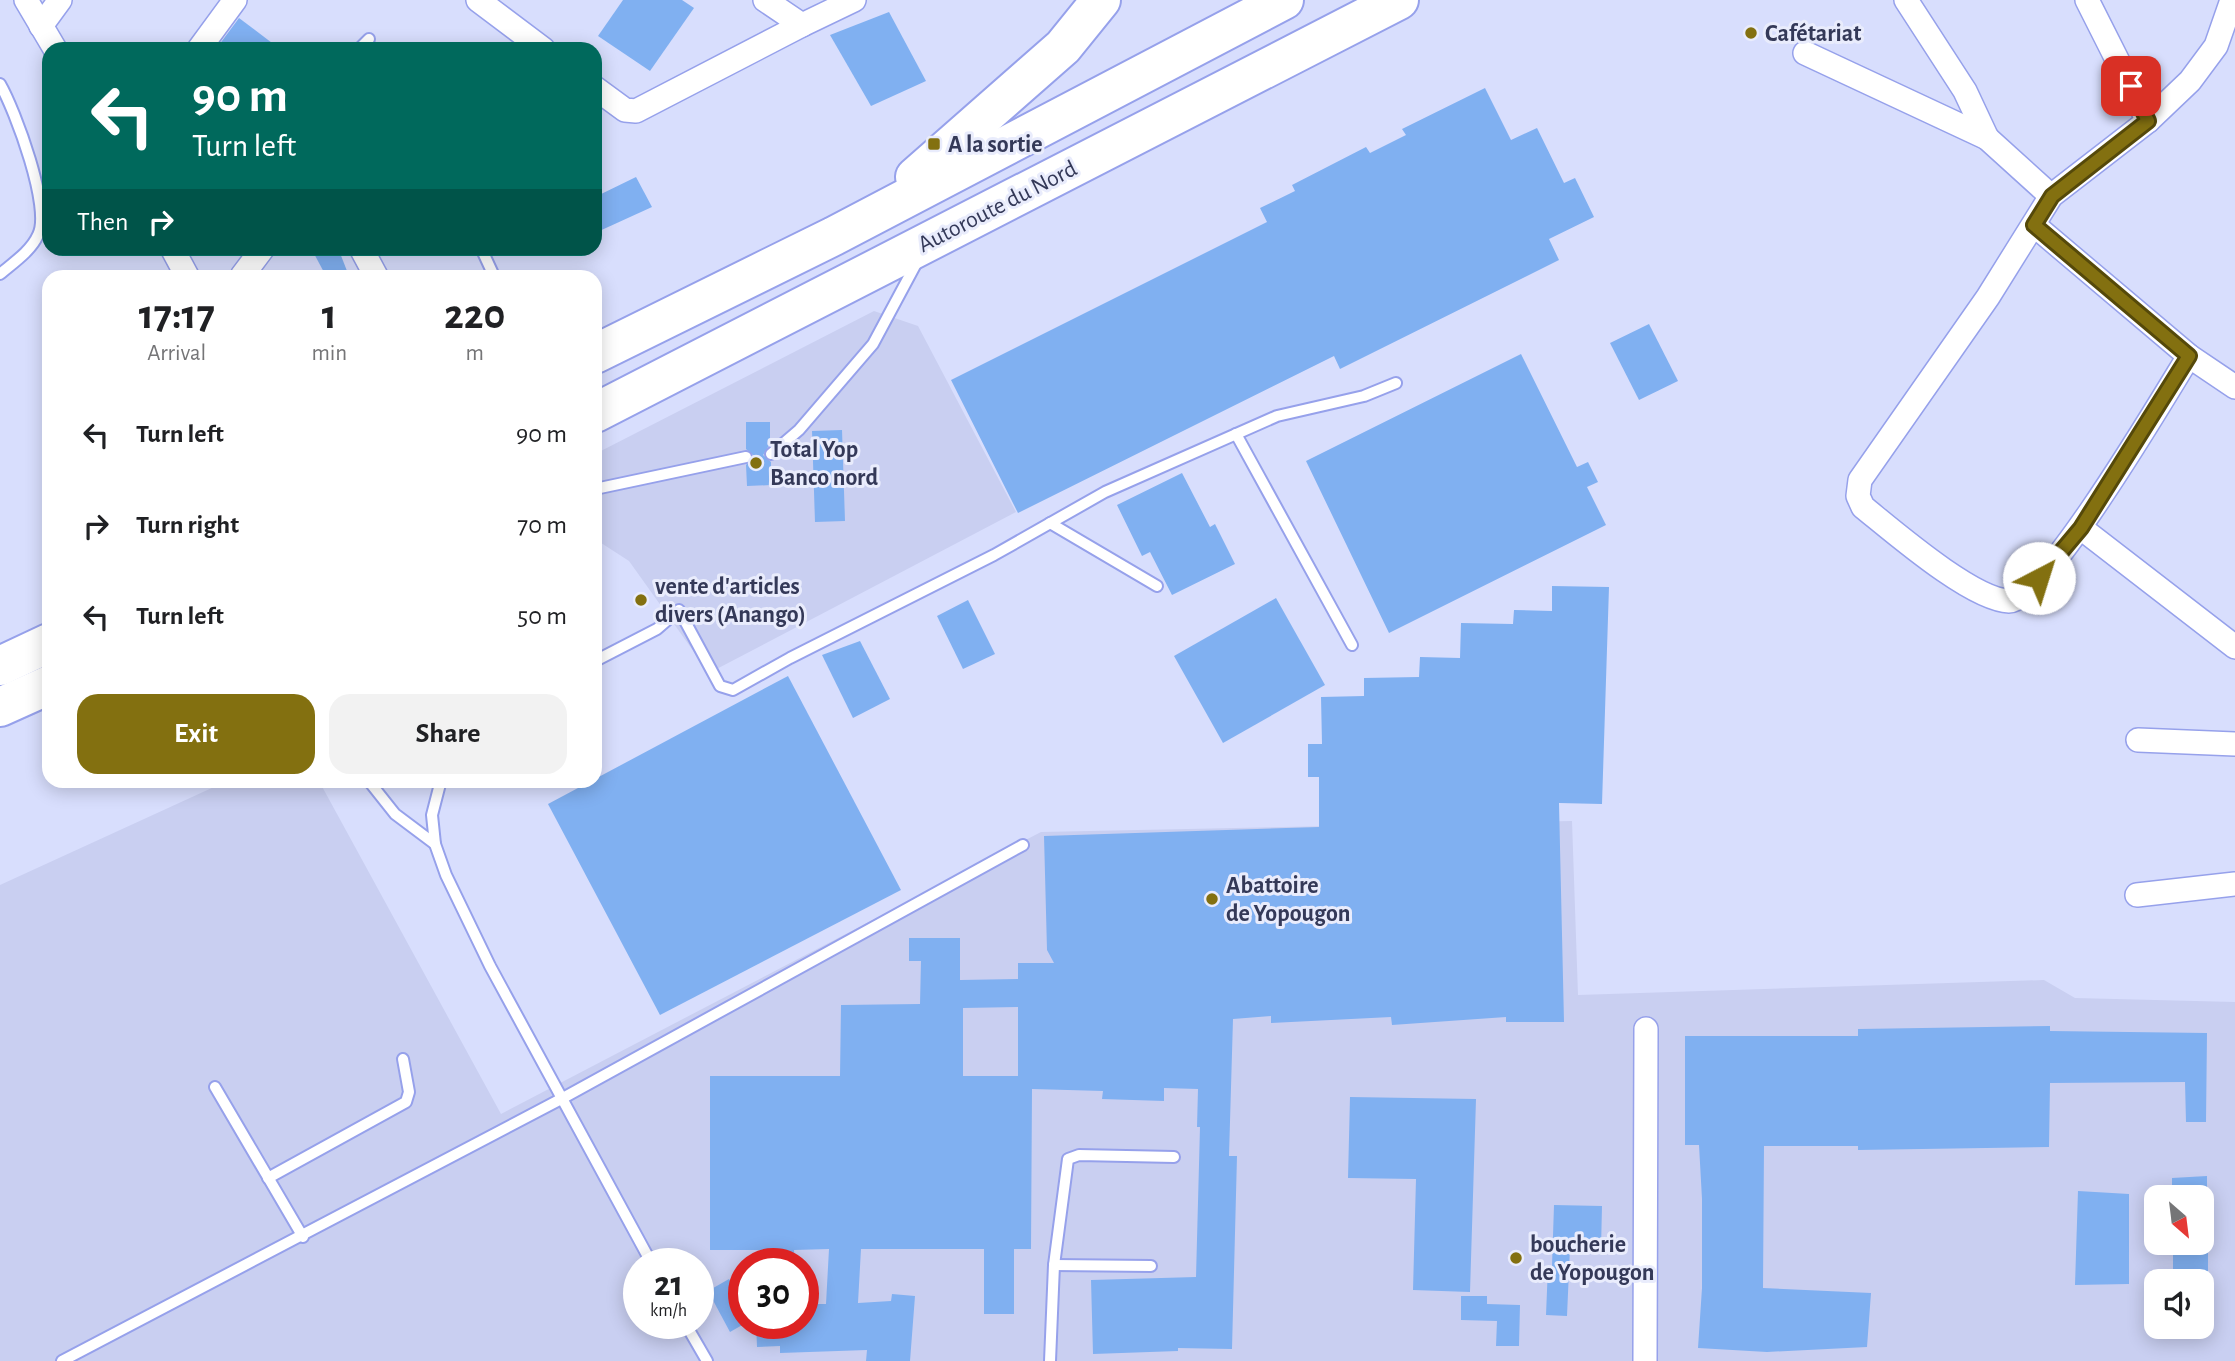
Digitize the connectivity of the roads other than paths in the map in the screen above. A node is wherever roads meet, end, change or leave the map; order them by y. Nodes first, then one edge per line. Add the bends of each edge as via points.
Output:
1 (26, 0) edge
2 (60, 0) edge
3 (235, 0) edge
4 (478, 0) edge
5 (765, 0) edge
6 (854, 0) edge
7 (1101, 0) edge
8 (1284, 0) edge
9 (1399, 0) edge
10 (1906, 0) edge
11 (2087, 0) edge
12 (2232, 0) edge
13 (802, 25) junction
14 (41, 26) junction
15 (369, 39) dead end
16 (51, 42) edge
17 (204, 42) edge
18 (366, 42) edge
19 (534, 42) edge
20 (1805, 53) dead end
21 (0, 84) edge
22 (602, 93) edge
23 (2148, 121) junction
24 (1987, 138) junction
25 (2052, 196) junction
26 (2034, 225) junction
27 (834, 236) junction
28 (928, 241) junction
29 (0, 274) edge
30 (602, 352) edge
31 (2189, 356) junction
32 (1396, 383) dead end
33 (2235, 387) edge
34 (602, 409) edge
35 (1236, 434) junction
36 (771, 454) dead end
37 (746, 457) dead end
38 (602, 488) edge
39 (1050, 523) junction
40 (2081, 528) junction
41 (1157, 586) dead end
42 (1352, 645) dead end
43 (42, 646) edge
44 (2235, 647) edge
45 (602, 657) edge
46 (0, 666) edge
47 (42, 688) edge
48 (0, 707) edge
49 (2138, 740) dead end
50 (2235, 744) edge
51 (375, 788) edge
52 (438, 788) edge
53 (435, 844) junction
54 (1023, 845) dead end
55 (2235, 884) edge
56 (2137, 895) dead end
57 (1646, 1028) dead end
58 (403, 1059) dead end
59 (215, 1087) dead end
60 (563, 1098) junction
61 (1174, 1157) dead end
62 (268, 1178) junction
63 (303, 1237) junction
64 (643, 1248) edge
65 (1055, 1265) junction
66 (1151, 1266) dead end
67 (694, 1339) edge
68 (62, 1361) edge
69 (707, 1361) edge
70 (1050, 1361) edge
71 (1645, 1361) edge

1 - 14 street
2 - 14 street
3 - 17 street
4 - 19 street
5 - 13 street
6 - 13 street
7 - 27 highway via 1063,47 1024,83 890,199
8 - 27 highway, Autoroute du Nord
9 - 28 highway, Autoroute du Nord
10 - 24 street via 1965,91
11 - 23 street
12 - 23 street via 2206,62
13 - 22 street via 636,111 625,110
14 - 16 street
15 - 18 lane
20 - 24 street
21 - 29 lane via 26,145 42,220 34,241
23 - 25 street
24 - 25 street
25 - 26 street
26 - 31 street
26 - 40 street via 1860,480 1858,496 1863,507 1925,556 1983,594 2010,601 2025,595
27 - 30 highway, Autoroute du Nord
28 - 34 highway, Autoroute du Nord
28 - 36 lane via 873,344 799,429
31 - 33 street
31 - 40 street
32 - 35 lane via 1364,396 1277,416
35 - 39 lane via 1105,492
35 - 42 lane
37 - 38 lane
39 - 41 lane
39 - 45 lane via 733,690 720,686 679,610 657,629
40 - 44 street
43 - 46 highway
47 - 48 highway
49 - 50 street
51 - 53 lane via 396,814
52 - 53 lane via 432,815
53 - 60 lane via 490,966
54 - 60 lane
55 - 56 street
57 - 71 street
58 - 62 lane via 409,1092 406,1102
59 - 62 lane
60 - 63 lane
60 - 64 lane
61 - 65 lane via 1079,1154 1068,1159
62 - 63 lane
63 - 68 lane
65 - 66 lane
65 - 70 lane
67 - 69 lane

